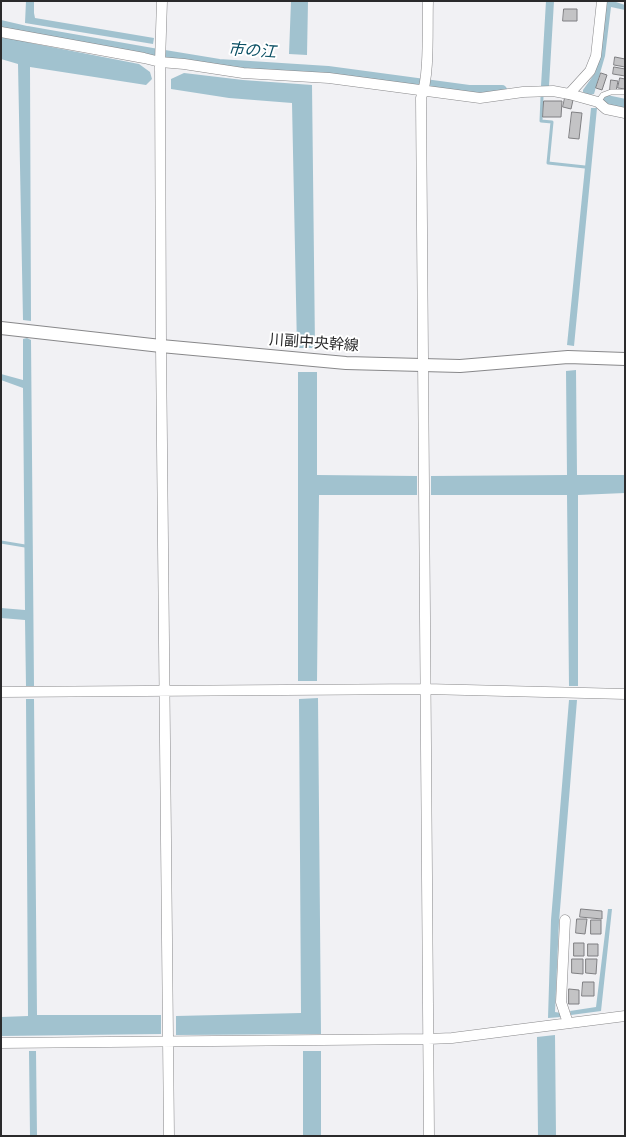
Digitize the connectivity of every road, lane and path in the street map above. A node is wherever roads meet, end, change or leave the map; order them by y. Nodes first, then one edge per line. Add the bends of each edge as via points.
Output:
1 (162, 1) edge
2 (428, 1) edge
3 (602, 1) edge
4 (1, 32) edge
5 (160, 62) junction
6 (424, 90) junction
7 (625, 92) edge
8 (569, 94) junction
9 (598, 102) junction
10 (625, 113) edge
11 (1, 328) edge
12 (162, 346) junction
13 (625, 359) edge
14 (423, 366) junction
15 (426, 689) junction
16 (166, 691) junction
17 (1, 692) edge
18 (625, 694) edge
19 (565, 920) dead end
20 (625, 1016) edge
21 (568, 1023) junction
22 (428, 1040) junction
23 (169, 1042) junction
24 (1, 1043) edge
25 (169, 1136) edge
26 (429, 1136) edge

1 - 5 street
2 - 6 street
3 - 8 street via 596,56 590,70
4 - 5 street
5 - 6 street
5 - 12 street
6 - 8 street via 480,98 524,92
6 - 14 street via 421,98
7 - 9 lane via 602,95
8 - 9 street
9 - 10 street via 606,109
11 - 12 street, 川副中央幹線
12 - 14 street, 川副中央幹線 via 346,363
12 - 16 street
13 - 14 street, 川副中央幹線 via 568,357
14 - 15 street
15 - 16 street
15 - 18 street
15 - 22 street
16 - 17 street
16 - 23 street
19 - 21 street via 561,1002
20 - 21 street
21 - 22 street
22 - 23 street
22 - 26 street
23 - 24 street
23 - 25 street

